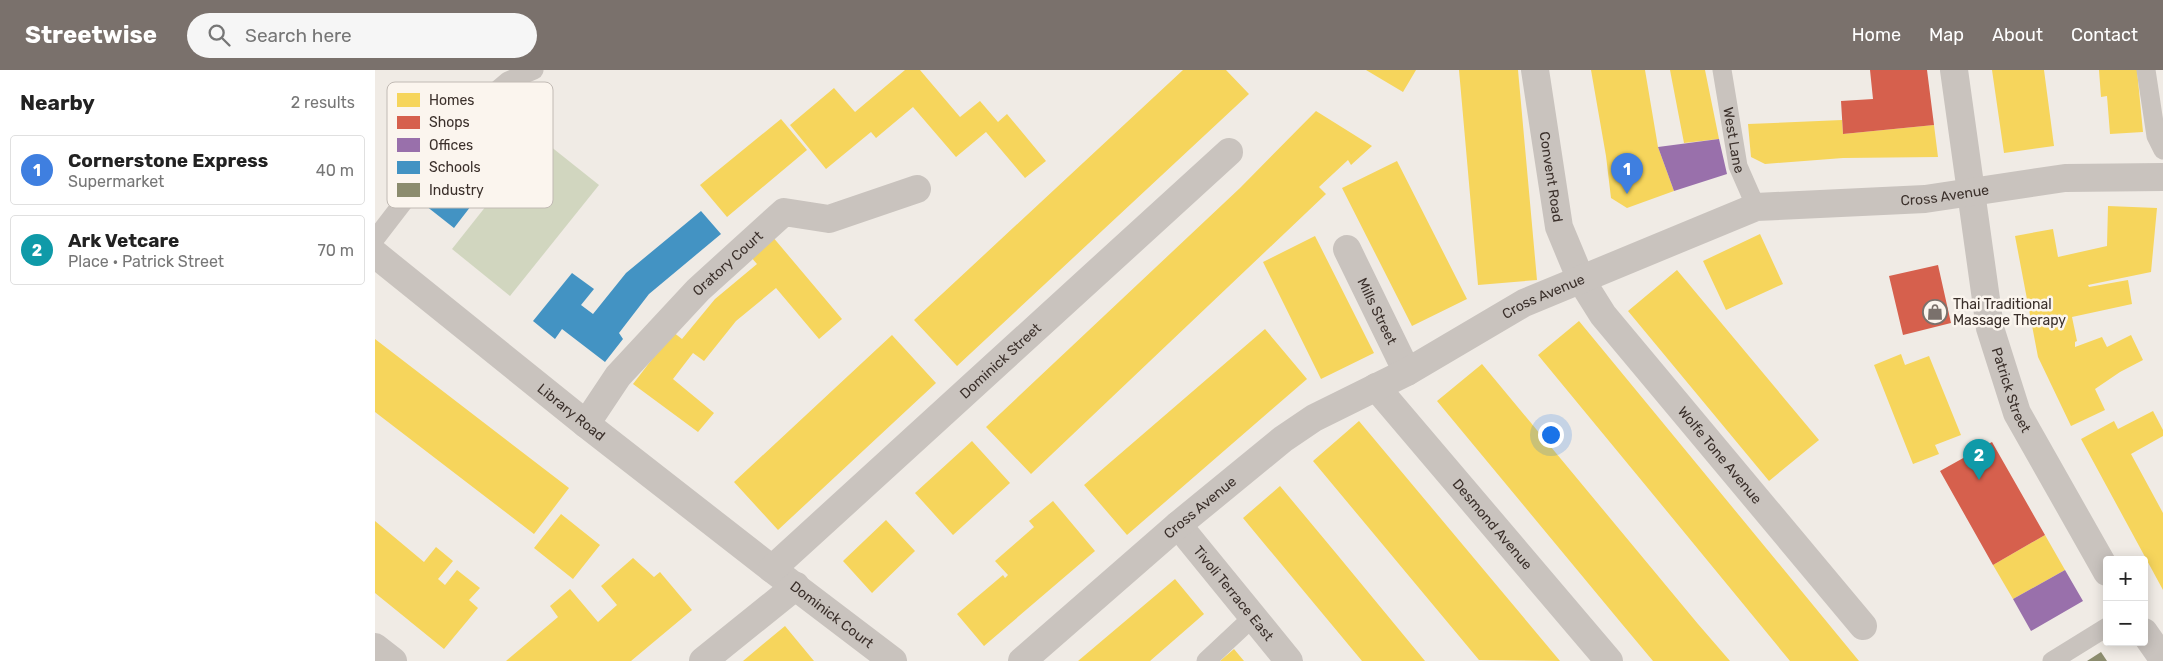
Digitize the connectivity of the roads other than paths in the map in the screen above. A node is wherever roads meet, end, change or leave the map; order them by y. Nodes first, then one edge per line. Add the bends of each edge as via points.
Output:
1 (534, 70) edge
2 (1535, 70) edge
3 (1722, 70) edge
4 (1954, 70) edge
5 (2146, 70) edge
6 (507, 82) edge
7 (2163, 150) edge
8 (1229, 152) dead end
9 (2163, 177) edge
10 (917, 189) dead end
11 (1971, 191) junction
12 (1756, 207) junction
13 (399, 208) edge
14 (375, 239) edge
15 (1347, 249) dead end
16 (375, 254) edge
17 (1581, 280) junction
18 (1407, 372) junction
19 (1376, 387) junction
20 (586, 424) junction
21 (1178, 525) junction
22 (2103, 565) edge
23 (772, 569) junction
24 (797, 586) junction
25 (1253, 617) junction
26 (1863, 626) dead end
27 (2103, 629) edge
28 (2148, 638) edge
29 (375, 647) edge
30 (2163, 659) edge
31 (393, 661) edge
32 (703, 661) edge
33 (893, 661) edge
34 (1022, 661) edge
35 (1206, 661) edge
36 (1289, 661) edge
37 (1609, 661) edge
38 (2052, 661) edge

1 - 6 lane
2 - 17 street, Convent Road via 1559,228
3 - 12 lane, West Lane via 1737,166
4 - 11 street, Patrick Street
5 - 7 lane via 2155,136
8 - 23 street, Dominick Street
9 - 11 street, Cross Avenue via 2065,178
10 - 20 street, Oratory Court via 829,219 784,212 698,290 618,376
11 - 12 street, Cross Avenue via 1925,199
11 - 22 street, Patrick Street via 1991,328 2017,413
12 - 17 street, Cross Avenue
13 - 14 lane
15 - 18 street, Mills Street
16 - 20 street, Library Road
17 - 18 street, Cross Avenue via 1524,303
17 - 26 street, Wolfe Tone Avenue via 1603,316
18 - 19 street, Cross Avenue
19 - 21 street, Cross Avenue via 1299,428
19 - 37 street, Desmond Avenue
20 - 23 street, Library Road
21 - 25 street, Tivoli Terrace East
21 - 34 street, Cross Avenue
23 - 24 street, Dominick Court
24 - 32 street
24 - 33 street, Dominick Court
25 - 35 lane
25 - 36 street, Tivoli Terrace East
27 - 38 lane
28 - 30 street
29 - 31 street

